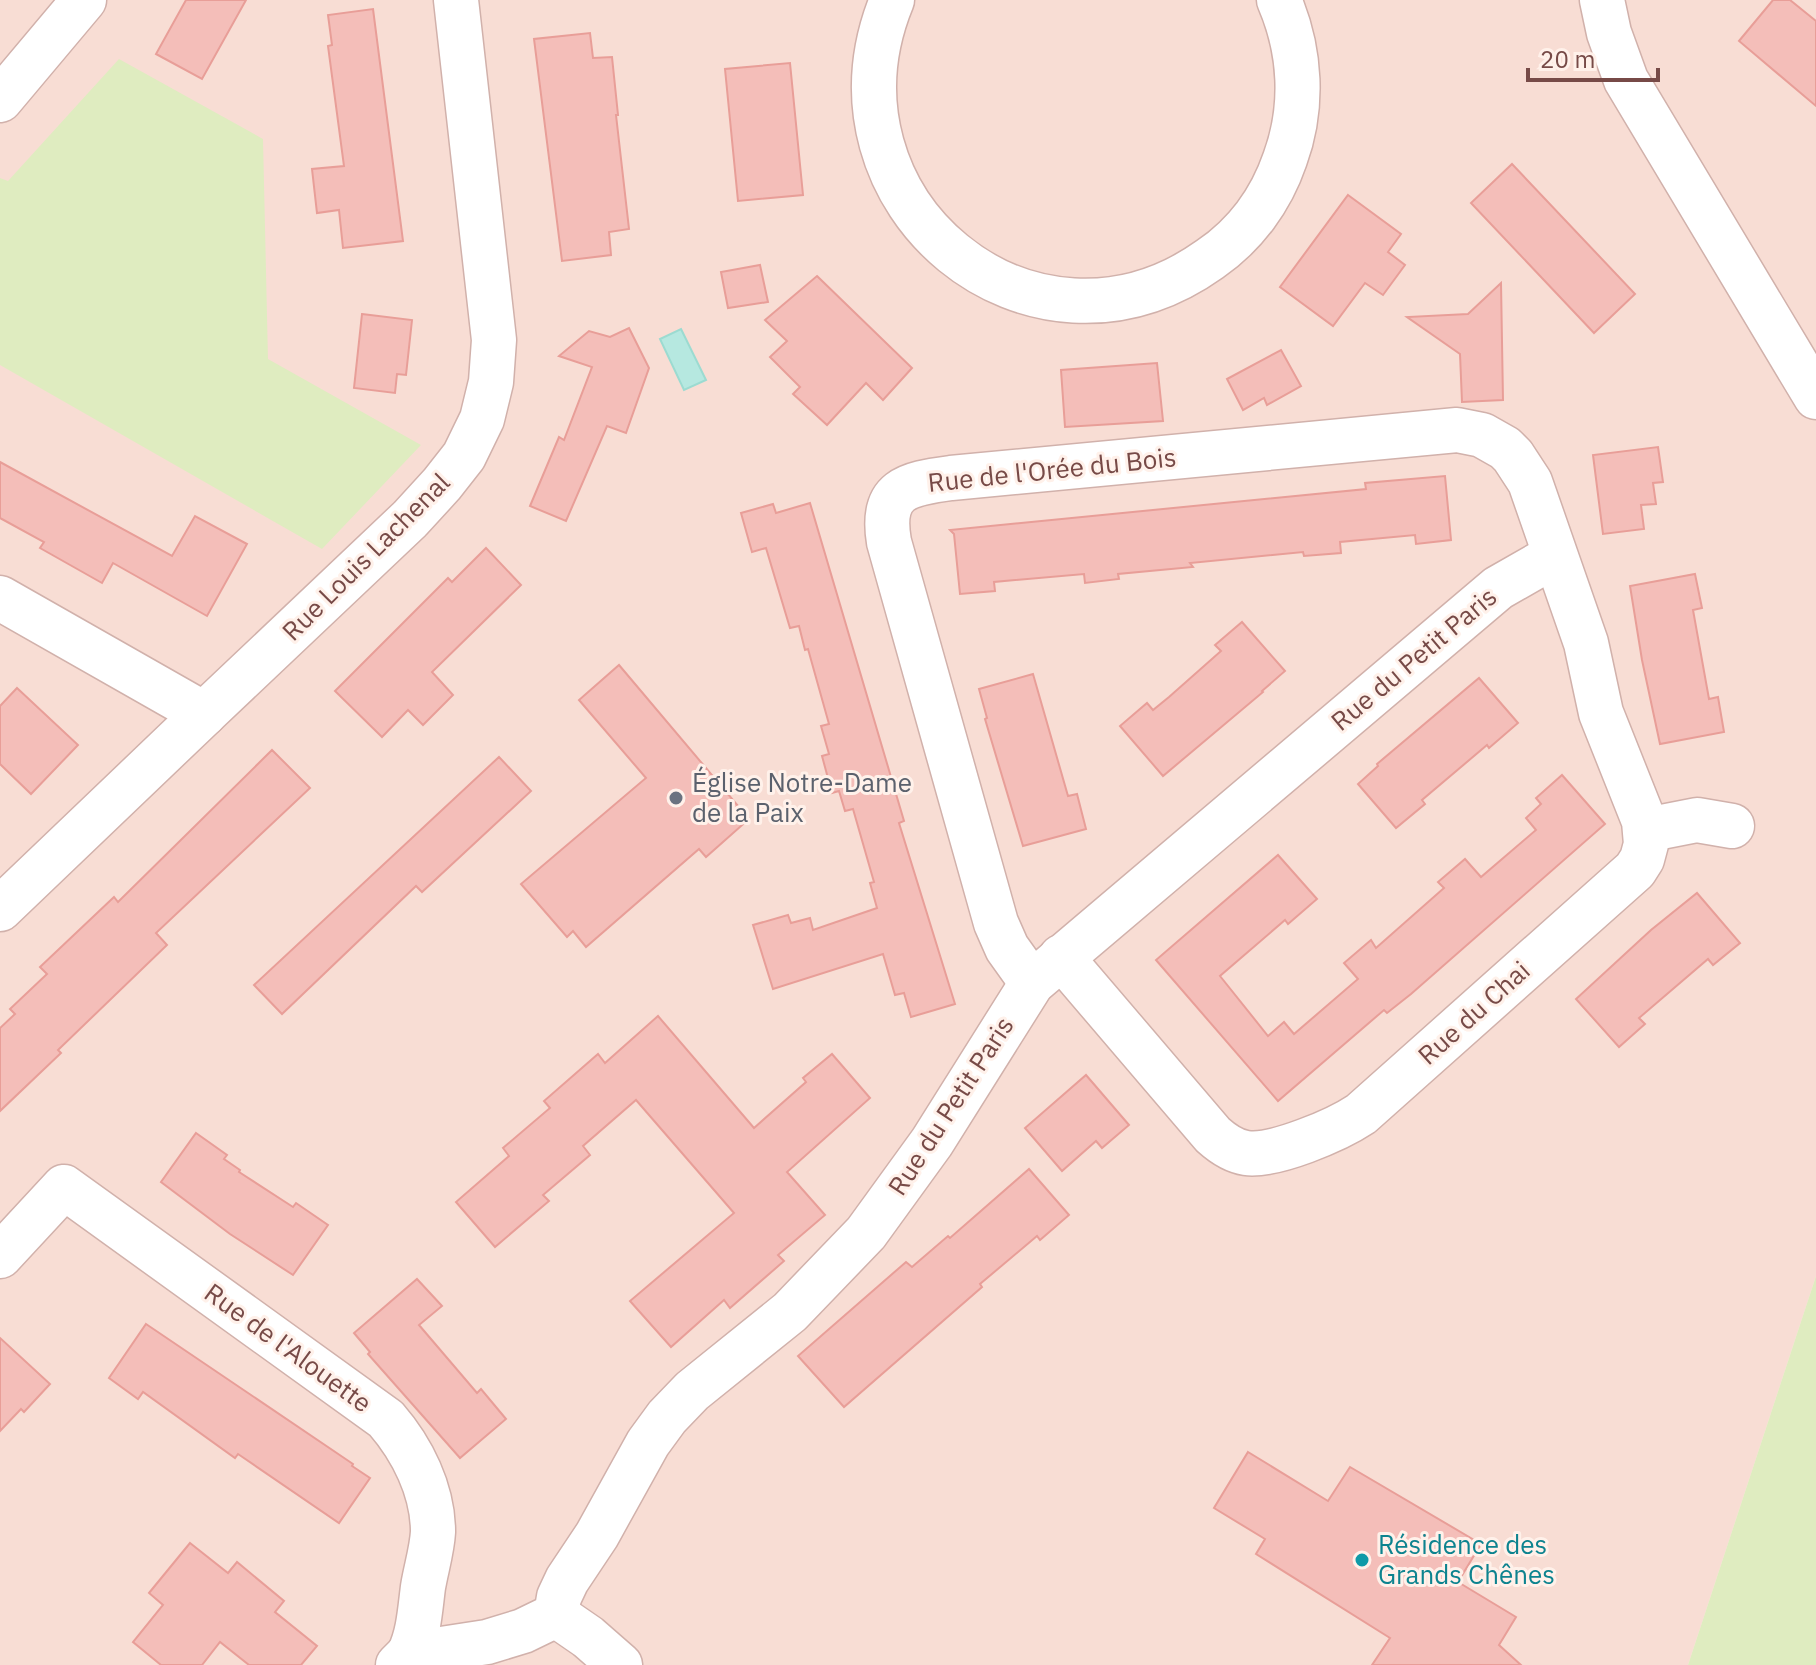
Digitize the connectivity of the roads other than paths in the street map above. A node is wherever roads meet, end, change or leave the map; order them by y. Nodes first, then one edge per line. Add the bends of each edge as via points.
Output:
1 (84, 0) edge
2 (456, 0) edge
3 (892, 0) edge
4 (1279, 0) edge
5 (1602, 0) edge
6 (0, 100) edge
7 (1816, 397) edge
8 (1554, 556) junction
9 (0, 598) edge
10 (204, 714) junction
11 (1732, 826) dead end
12 (1646, 830) junction
13 (0, 909) edge
14 (1047, 970) junction
15 (0, 1256) edge
16 (556, 1615) junction
17 (403, 1660) edge
18 (620, 1665) edge

1 - 6 street
2 - 10 street, Rue Louis Lachenal via 494,340 482,419 464,456 410,519
3 - 4 street via 875,54 874,107 885,157 908,204 942,244 982,274 1030,292 1080,300 1130,295 1178,279 1221,252 1270,194 1290,148 1298,98 1295,50
5 - 7 street via 1626,80
8 - 12 street via 1586,643 1601,713
8 - 14 street, Rue du Petit Paris via 1498,588
8 - 14 street, Rue de l'Orée du Bois via 1522,468 1505,448 1470,431 951,478 914,484 897,493 887,518 893,557 996,923 1007,948
9 - 10 street
10 - 13 street, Rue Louis Lachenal
11 - 12 street via 1697,820
12 - 14 street, Rue du Chai via 1635,870 1361,1114 1330,1132 1264,1153 1237,1151 1213,1135
14 - 16 street, Rue du Petit Paris via 866,1233 790,1312 667,1417 567,1580
15 - 17 street, Rue de l'Alouette via 64,1187 386,1419 417,1465 433,1532 419,1623
16 - 17 street via 487,1642
16 - 18 street

